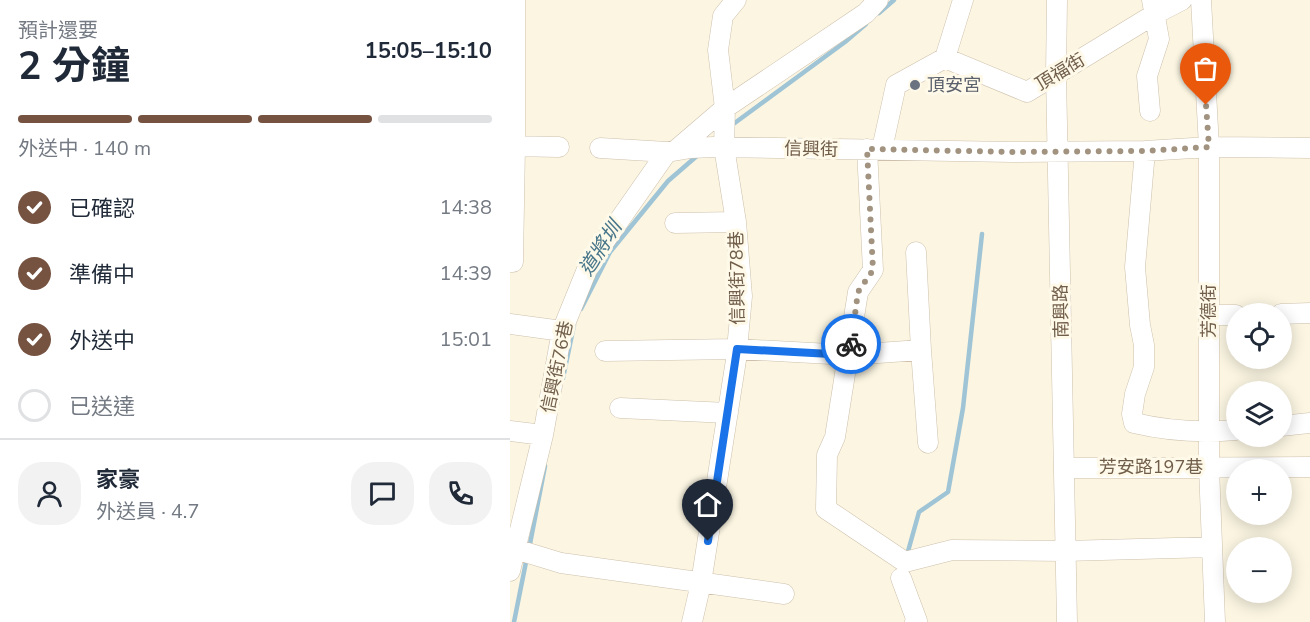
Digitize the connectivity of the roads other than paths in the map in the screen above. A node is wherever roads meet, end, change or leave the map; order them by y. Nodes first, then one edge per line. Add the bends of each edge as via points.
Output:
1 (515, 0) edge
2 (736, 0) edge
3 (878, 0) edge
4 (963, 0) edge
5 (1057, 0) edge
6 (1182, 0) edge
7 (1201, 0) edge
8 (1153, 7) edge
9 (945, 58) junction
10 (1056, 75) junction
11 (1150, 111) dead end
12 (722, 133) junction
13 (512, 146) edge
14 (559, 147) dead end
15 (1209, 147) junction
16 (600, 148) dead end
17 (1310, 148) edge
18 (874, 149) junction
19 (678, 150) junction
20 (1145, 151) junction
21 (1058, 152) junction
22 (736, 222) junction
23 (675, 223) dead end
24 (916, 252) dead end
25 (510, 262) edge
26 (1310, 313) edge
27 (1292, 314) edge
28 (1209, 315) junction
29 (1226, 315) edge
30 (510, 324) edge
31 (562, 331) junction
32 (737, 349) junction
33 (921, 350) junction
34 (605, 351) dead end
35 (849, 355) junction
36 (620, 408) dead end
37 (728, 413) junction
38 (1310, 423) edge
39 (1292, 425) edge
40 (510, 431) edge
41 (1226, 431) edge
42 (1209, 433) junction
43 (543, 435) junction
44 (928, 444) dead end
45 (1209, 467) junction
46 (1310, 467) edge
47 (1065, 468) junction
48 (1212, 547) junction
49 (515, 549) junction
50 (1065, 551) junction
51 (510, 571) edge
52 (901, 578) dead end
53 (701, 583) junction
54 (784, 594) dead end
55 (692, 622) edge
56 (915, 622) edge
57 (1067, 622) edge
58 (1215, 622) edge

1 - 13 street
2 - 12 street, 信興街78巷 via 723,16 718,50
3 - 12 street, 信興街76巷
4 - 9 street
5 - 10 street, 南興路
6 - 8 street, 頂福街
7 - 15 street, 芳德街
8 - 10 street, 頂福街
8 - 11 street via 1159,39 1147,76
9 - 10 street, 頂福街 via 1027,92
9 - 18 street via 896,85
10 - 21 street, 南興路
12 - 18 street, 信興街
12 - 19 street, 信興街
12 - 19 street, 信興街76巷
12 - 22 street, 信興街78巷
13 - 14 street
13 - 25 street
15 - 17 street, 信興街
15 - 20 street, 信興街
15 - 28 street, 芳德街
16 - 19 street, 信興街
18 - 21 street, 信興街
18 - 35 street via 873,270 858,292
19 - 31 street, 信興街76巷 via 590,262
20 - 21 street, 信興街
20 - 42 street via 1135,267 1144,367 1135,394 1134,423
21 - 47 street, 南興路
22 - 23 street
22 - 32 street, 信興街78巷 via 742,297
24 - 33 street
26 - 27 street
28 - 29 street
28 - 42 street, 芳德街
30 - 31 street
31 - 43 street, 信興街76巷
32 - 34 street
32 - 35 street
32 - 37 street, 信興街78巷
33 - 35 street
33 - 44 street
35 - 50 street via 835,437 827,455 826,509 905,562 952,550
36 - 37 street
37 - 53 street, 信興街78巷
38 - 39 street
40 - 43 street
41 - 42 street
42 - 45 street, 芳德街
43 - 49 street, 信興街76巷
45 - 46 street, 芳安路197巷
45 - 47 street, 芳安路197巷
45 - 48 street, 芳德街
47 - 50 street, 南興路
48 - 50 street
48 - 58 street, 芳德街
49 - 51 street, 信興街76巷
49 - 53 street via 561,563
50 - 57 street, 南興路
52 - 56 street
53 - 54 street
53 - 55 street, 信興街78巷

